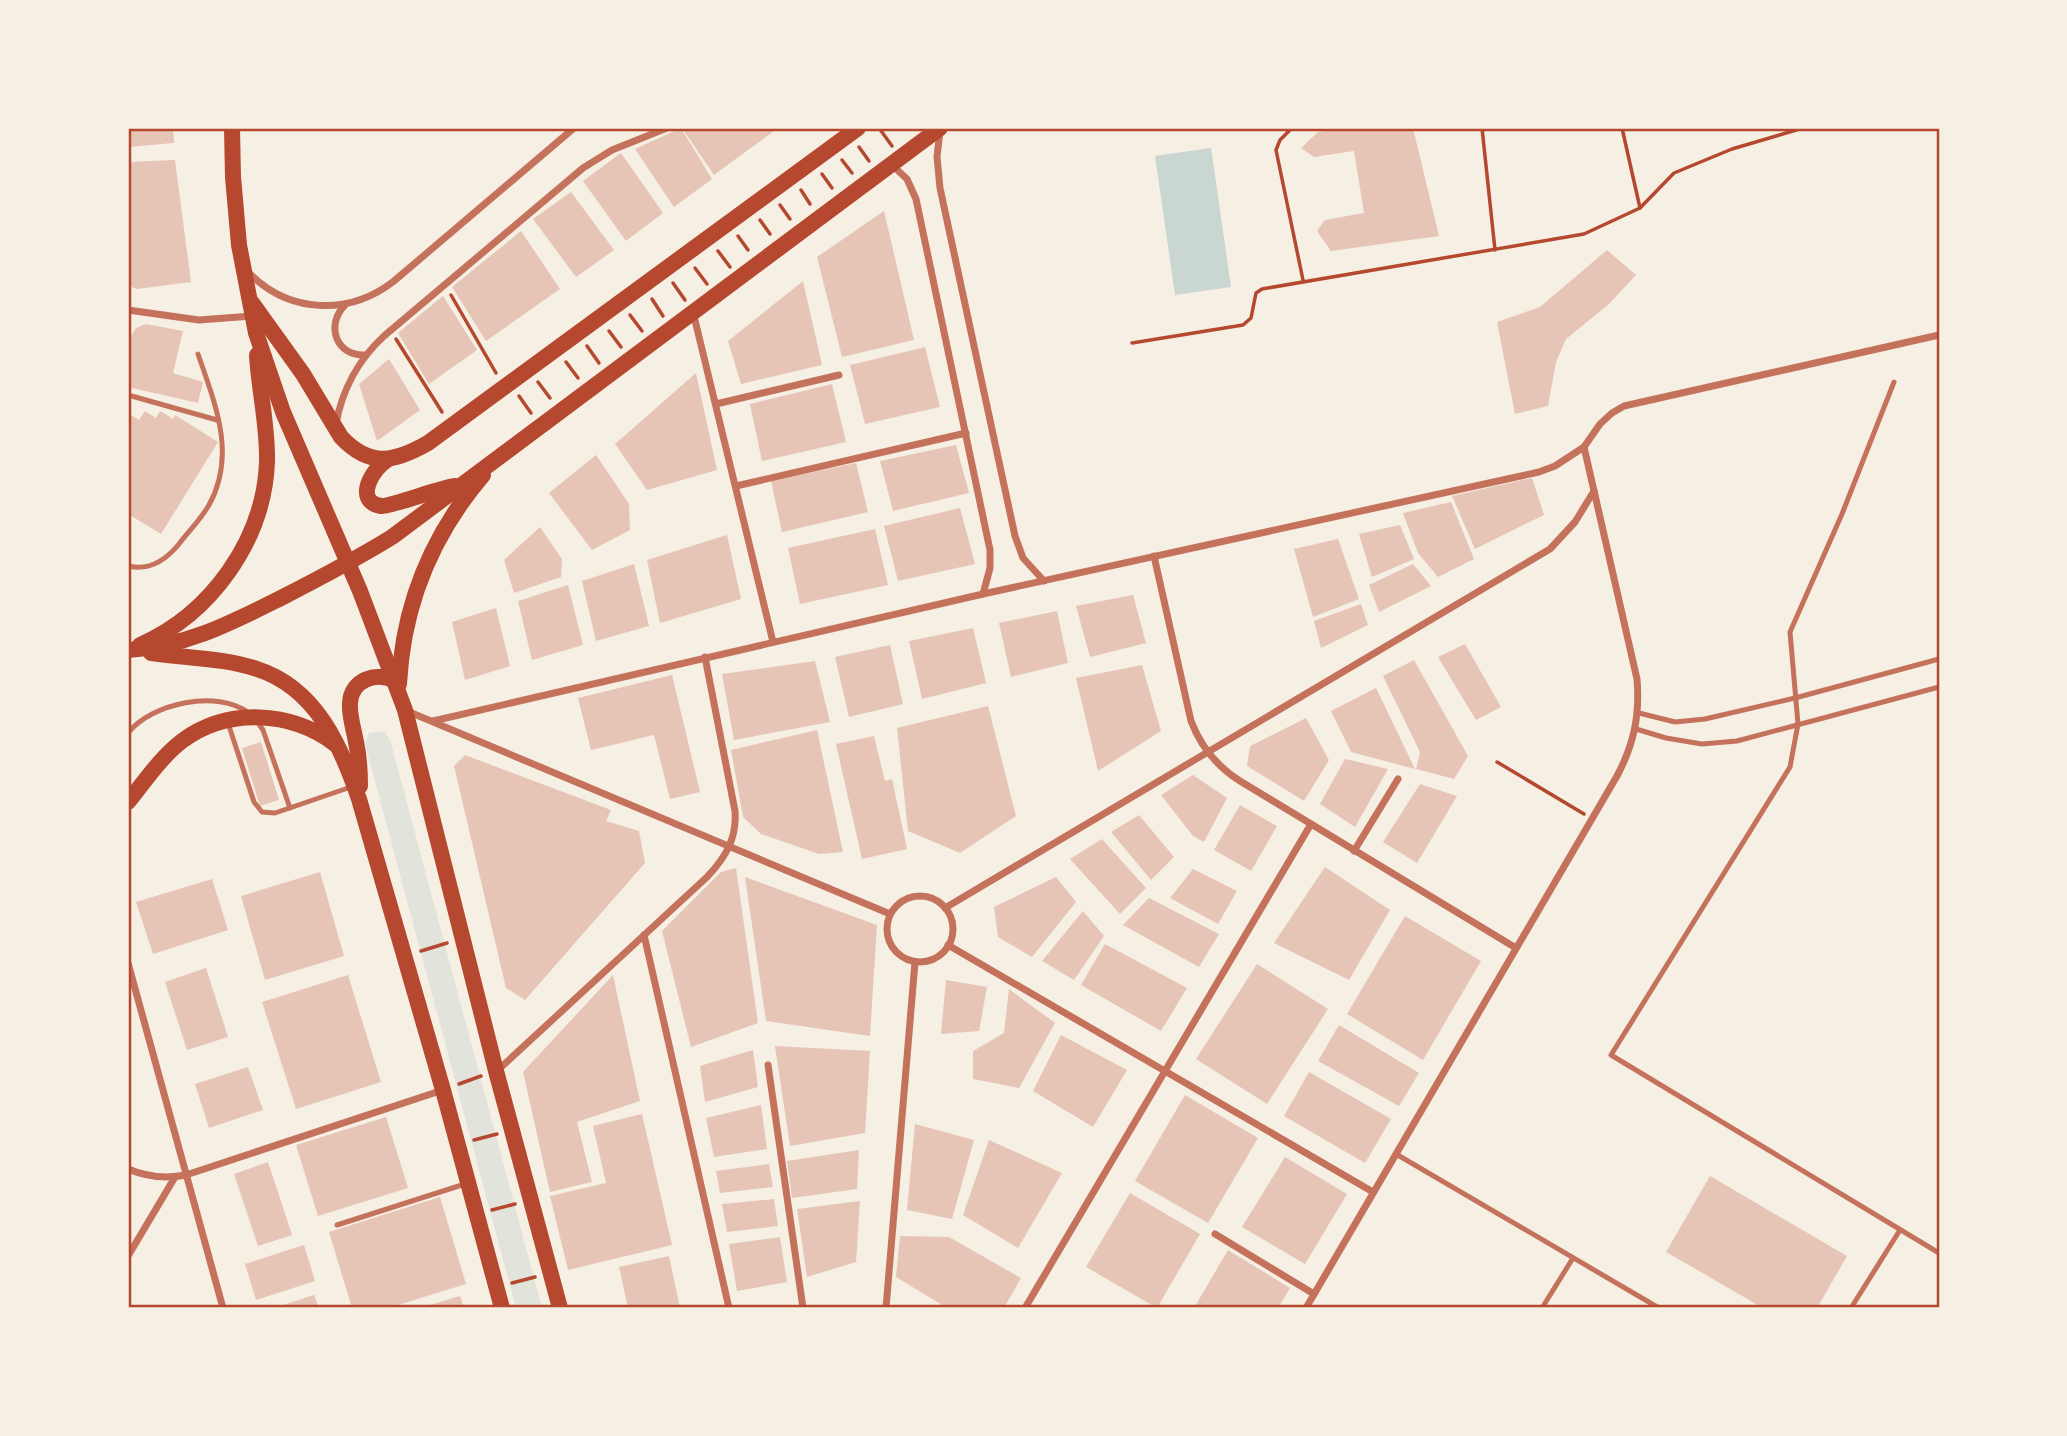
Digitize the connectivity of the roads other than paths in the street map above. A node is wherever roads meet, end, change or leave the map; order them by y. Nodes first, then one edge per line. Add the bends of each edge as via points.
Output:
1 (574, 128) edge
2 (667, 128) edge
3 (940, 128) edge
4 (232, 129) edge
5 (854, 131) edge
6 (885, 169) junction
7 (242, 265) junction
8 (247, 297) junction
9 (346, 304) junction
10 (128, 310) edge
11 (693, 312) junction
12 (252, 316) junction
13 (256, 333) junction
14 (1939, 335) edge
15 (198, 354) dead end
16 (366, 355) junction
17 (839, 375) dead end
18 (1894, 382) dead end
19 (128, 396) edge
20 (716, 404) junction
21 (217, 419) junction
22 (335, 428) junction
23 (967, 433) junction
24 (1584, 447) junction
25 (506, 452) junction
26 (387, 460) junction
27 (458, 486) junction
28 (736, 486) junction
29 (1594, 491) junction
30 (1154, 556) junction
31 (348, 564) junction
32 (128, 566) edge
33 (1044, 581) junction
34 (983, 594) junction
35 (774, 642) junction
36 (128, 650) edge
37 (705, 657) junction
38 (1939, 659) edge
39 (397, 685) junction
40 (1939, 687) edge
41 (1795, 698) junction
42 (405, 710) junction
43 (1639, 713) junction
44 (255, 718) junction
45 (227, 720) junction
46 (433, 721) junction
47 (1798, 724) junction
48 (1636, 729) junction
49 (128, 733) edge
50 (339, 747) junction
51 (1208, 753) junction
52 (1398, 779) dead end
53 (357, 793) junction
54 (128, 800) edge
55 (290, 808) junction
56 (1311, 824) junction
57 (730, 847) junction
58 (1354, 851) junction
59 (945, 908) junction
60 (890, 914) junction
61 (644, 935) junction
62 (948, 945) junction
63 (1516, 948) junction
64 (915, 962) junction
65 (128, 963) edge
66 (768, 1065) dead end
67 (496, 1071) junction
68 (1165, 1071) junction
69 (443, 1090) junction
70 (1396, 1154) junction
71 (128, 1169) edge
72 (186, 1175) junction
73 (175, 1177) junction
74 (468, 1183) junction
75 (1373, 1192) junction
76 (337, 1225) dead end
77 (1900, 1230) junction
78 (1215, 1234) dead end
79 (1939, 1253) edge
80 (128, 1256) edge
81 (1573, 1258) junction
82 (1314, 1294) junction
83 (223, 1308) edge
84 (502, 1308) edge
85 (560, 1308) edge
86 (729, 1308) edge
87 (803, 1308) edge
88 (886, 1308) edge
89 (1026, 1308) edge
90 (1306, 1308) edge
91 (1542, 1308) edge
92 (1659, 1308) edge
93 (1851, 1308) edge

1 - 9 street via 387,286
2 - 16 street via 612,150 583,168
3 - 6 main road
3 - 33 street via 940,188 1015,536 1023,558
4 - 7 main road
5 - 26 main road via 451,426 418,449
6 - 11 main road
6 - 23 street via 907,179 916,199
7 - 8 main road
7 - 9 street via 263,286 288,300 317,306
8 - 12 main road
8 - 22 main road
9 - 16 street via 335,321 335,336 347,351
10 - 12 street via 199,320
11 - 20 street
11 - 25 main road
12 - 13 main road
13 - 31 main road
13 - 36 main road via 267,465 249,536 208,597 171,629
14 - 24 street via 1624,406 1600,424
15 - 21 lane
16 - 22 street via 346,390
17 - 20 street
18 - 41 lane via 1790,632
19 - 21 lane
20 - 28 street
21 - 32 lane via 223,460 208,507 164,559
22 - 26 main road via 357,451
23 - 28 street
23 - 34 street via 990,550
24 - 29 street
24 - 30 street via 1539,472
25 - 27 main road
25 - 39 main road via 469,491 428,560 404,636
26 - 27 main road via 377,467 368,485 376,504 386,506
27 - 31 main road via 415,521
28 - 35 street
29 - 43 street via 1637,679
29 - 51 street via 1575,522 1550,549
30 - 33 street
30 - 51 street via 1191,721
31 - 36 main road via 203,635
31 - 39 main road
33 - 34 street
34 - 35 street
35 - 37 street
36 - 50 main road via 260,669 307,700
37 - 46 street
37 - 57 street via 735,811
38 - 41 lane
39 - 42 main road
39 - 53 main road via 382,676 368,678 350,699 359,767
40 - 47 lane
41 - 43 lane via 1675,722
41 - 47 lane
42 - 46 street
42 - 67 main road
43 - 48 street
44 - 45 main road
44 - 49 lane via 231,705 184,703 155,710
44 - 50 main road via 294,722
44 - 55 lane
45 - 54 main road via 182,741
45 - 55 lane via 257,808 268,814
46 - 57 street
47 - 48 lane via 1737,741 1702,744
47 - 77 lane via 1790,767 1611,1055
48 - 63 street via 1625,761
50 - 53 main road
51 - 56 street via 1231,776
51 - 59 street
52 - 58 street
53 - 55 lane
53 - 69 main road
56 - 58 street
56 - 68 street
57 - 60 street
57 - 61 street via 707,877
58 - 63 street
59 - 60 street via 921,896 903,901
59 - 62 street via 952,922
60 - 64 street via 889,940 899,955
61 - 67 street
61 - 86 street
62 - 64 street via 931,960
62 - 68 street
63 - 70 street
64 - 88 street
65 - 72 street
66 - 87 street
67 - 85 main road
68 - 75 street
68 - 89 street
69 - 72 street
69 - 74 main road
70 - 75 street
70 - 81 lane
71 - 73 street
72 - 73 street
72 - 83 street
73 - 80 street
74 - 76 lane
74 - 84 main road
75 - 82 street
77 - 79 lane
77 - 93 lane
78 - 82 street
81 - 91 lane
81 - 92 lane
82 - 90 street

